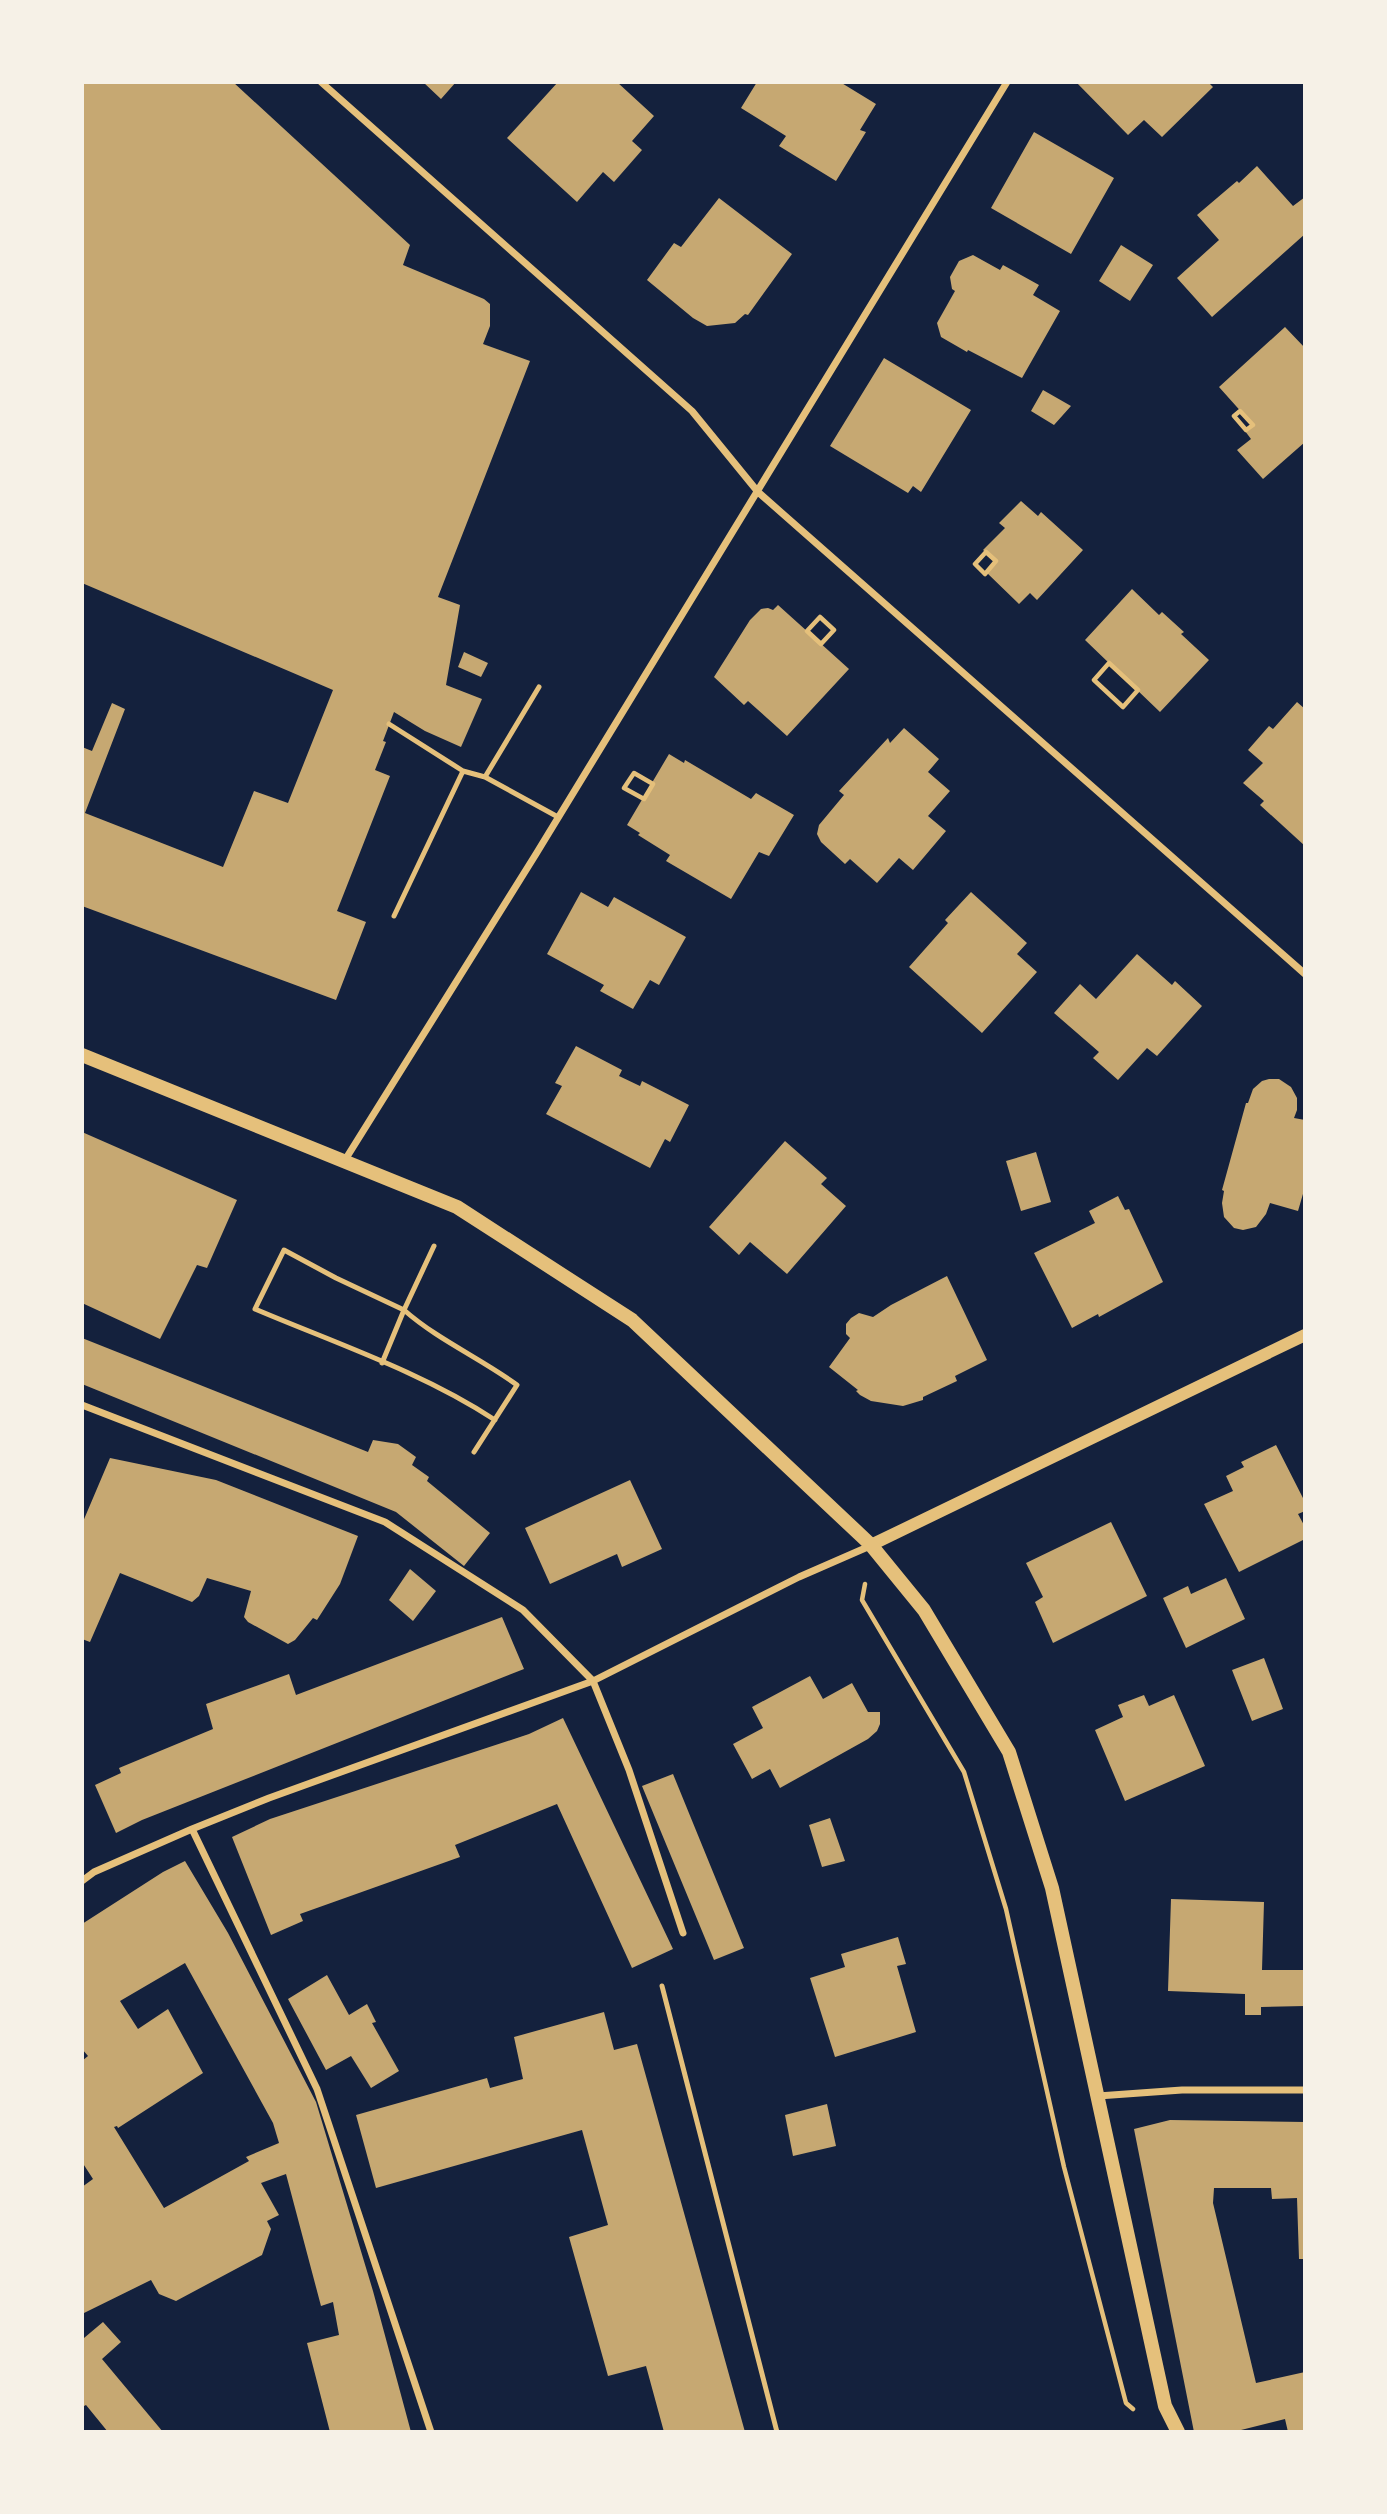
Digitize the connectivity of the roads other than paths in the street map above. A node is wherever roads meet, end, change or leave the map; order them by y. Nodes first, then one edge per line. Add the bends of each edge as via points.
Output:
1 (321, 82) edge
2 (1007, 82) edge
3 (758, 492) junction
4 (539, 687) dead end
5 (389, 724) dead end
6 (463, 771) junction
7 (485, 777) junction
8 (558, 817) junction
9 (394, 916) dead end
10 (1305, 974) edge
11 (82, 1055) edge
12 (345, 1160) junction
13 (434, 1246) dead end
14 (404, 1310) junction
15 (1305, 1335) edge
16 (382, 1363) junction
17 (82, 1405) edge
18 (495, 1420) junction
19 (474, 1452) dead end
20 (871, 1545) junction
21 (593, 1681) junction
22 (192, 1829) junction
23 (82, 1881) edge
24 (682, 1933) dead end
25 (662, 1986) dead end
26 (1305, 2090) edge
27 (1098, 2096) junction
28 (431, 2432) edge
29 (777, 2432) edge
30 (1178, 2432) edge

1 - 3 street via 692,411
2 - 3 street
3 - 8 street
3 - 10 street
4 - 7 lane
5 - 6 lane
6 - 7 lane
6 - 9 lane
7 - 8 lane
8 - 12 street
11 - 12 main road
12 - 20 main road via 457,1207 632,1320
13 - 14 lane
14 - 16 lane
14 - 16 lane via 284,1250 255,1309
14 - 18 lane via 426,1330 517,1385
15 - 20 street
16 - 18 lane via 467,1401
17 - 21 street via 385,1522 523,1610
18 - 19 lane
20 - 21 street
20 - 27 main road via 924,1610 1009,1752 1052,1888
21 - 22 street
21 - 24 street via 629,1770
22 - 23 street
22 - 28 street via 317,2089
25 - 29 lane
26 - 27 street via 1182,2090
27 - 30 main road via 1165,2406

